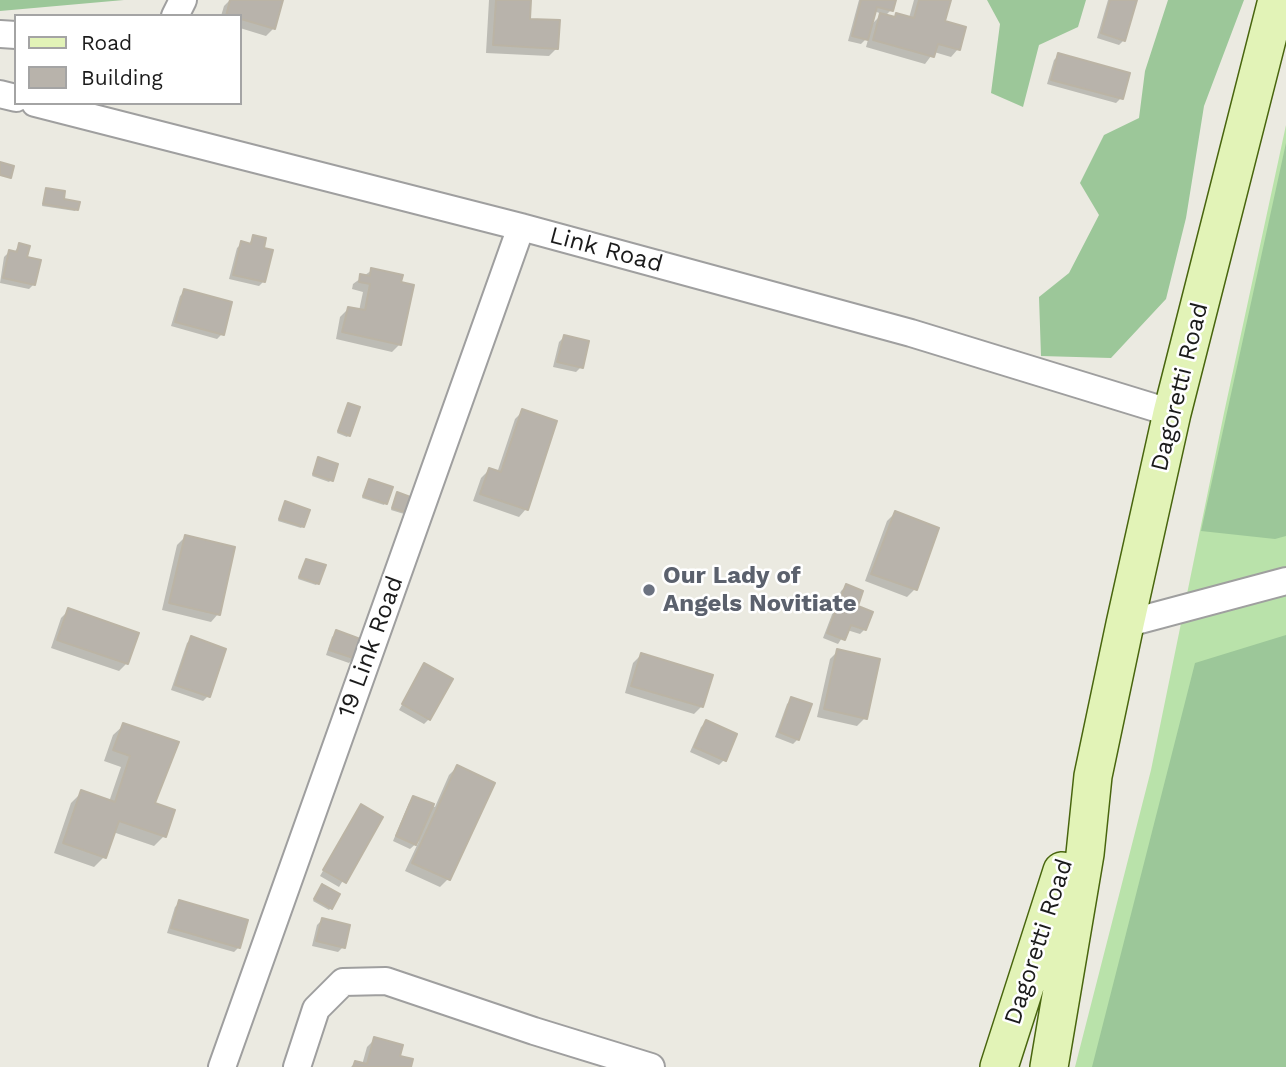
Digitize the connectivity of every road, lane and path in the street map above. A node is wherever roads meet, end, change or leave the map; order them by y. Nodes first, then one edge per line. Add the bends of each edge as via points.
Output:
1 (1277, 0) edge
2 (43, 105) edge
3 (521, 227) junction
4 (1172, 413) junction
5 (1286, 580) edge
6 (1125, 624) junction
7 (1093, 776) junction
8 (222, 1067) edge
9 (296, 1067) edge
10 (652, 1067) edge
11 (999, 1067) edge
12 (1049, 1067) edge

1 - 4 main road, Dagoretti Road
2 - 3 street, Link Road
3 - 4 street, Link Road via 911,333
3 - 8 street, 19 Link Road
4 - 6 main road, Dagoretti Road
5 - 6 street
6 - 7 main road, Dagoretti Road
7 - 11 main road, Dagoretti Road
7 - 12 main road, Dagoretti Road via 1085,854
9 - 10 street via 316,1009 343,982 386,981

